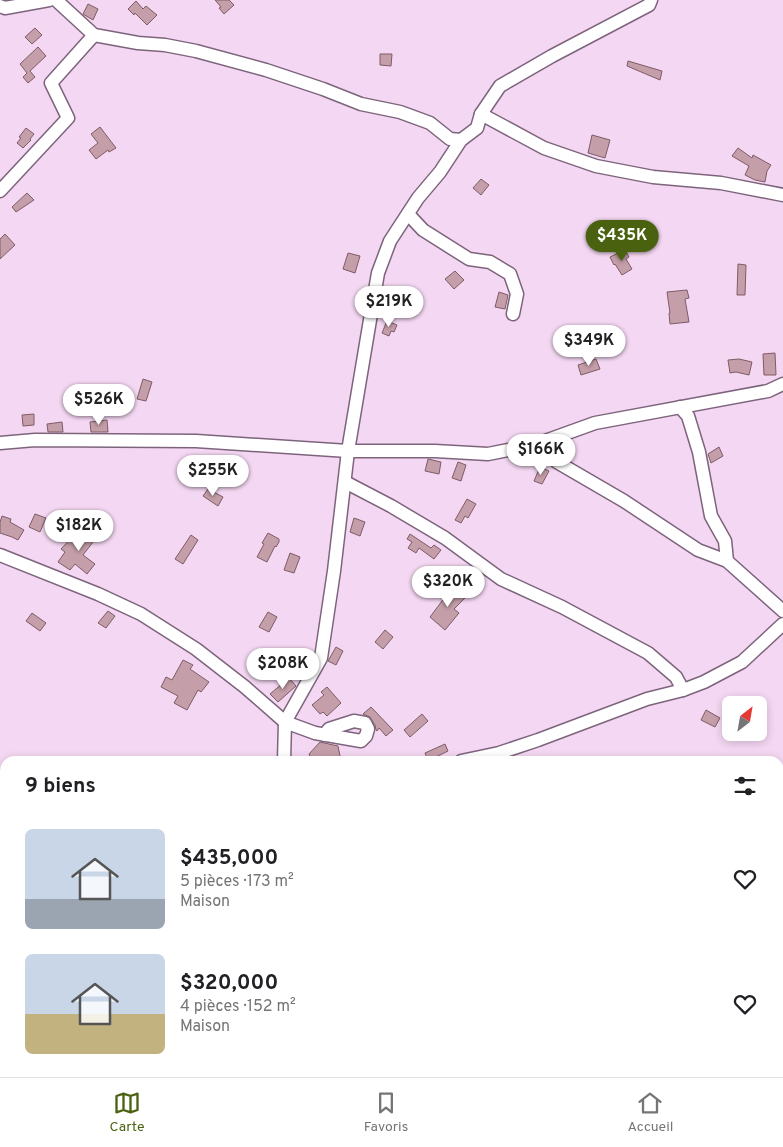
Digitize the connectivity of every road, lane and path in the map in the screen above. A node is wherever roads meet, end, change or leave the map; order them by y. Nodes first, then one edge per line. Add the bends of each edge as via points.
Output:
1 (49, 0) edge
2 (56, 0) edge
3 (651, 0) edge
4 (0, 6) edge
5 (94, 35) junction
6 (481, 114) junction
7 (461, 140) junction
8 (0, 190) edge
9 (783, 195) edge
10 (408, 214) junction
11 (512, 314) dead end
12 (783, 384) edge
13 (680, 407) junction
14 (0, 443) edge
15 (534, 444) junction
16 (348, 451) junction
17 (345, 482) junction
18 (0, 555) edge
19 (727, 560) junction
20 (783, 611) edge
21 (783, 624) edge
22 (683, 690) junction
23 (285, 722) junction
24 (324, 735) dead end
25 (284, 756) edge
26 (485, 756) edge

1 - 4 street via 5,8
2 - 5 street
3 - 6 street via 649,5 500,86
5 - 7 street via 180,48 266,70 361,104 400,112 430,123 450,139
5 - 8 street via 51,83 68,118
6 - 7 street via 477,128
6 - 9 street via 544,148 596,166
7 - 10 street
10 - 11 street via 424,230 469,259 490,262 510,274 517,294
10 - 16 street via 390,241 378,273
12 - 13 street via 768,391
13 - 15 street via 596,423
13 - 19 street via 688,416 699,452 711,516 724,541
14 - 16 street via 35,440 196,441
15 - 16 street via 488,454
15 - 19 street via 557,462 698,550
16 - 17 street
17 - 22 street via 446,538 501,579 562,606 648,653 676,677
17 - 23 street via 320,658
18 - 23 street via 141,614 196,649
19 - 20 street
21 - 22 street via 742,662
22 - 26 street via 647,699 538,740
23 - 24 street
23 - 25 street

